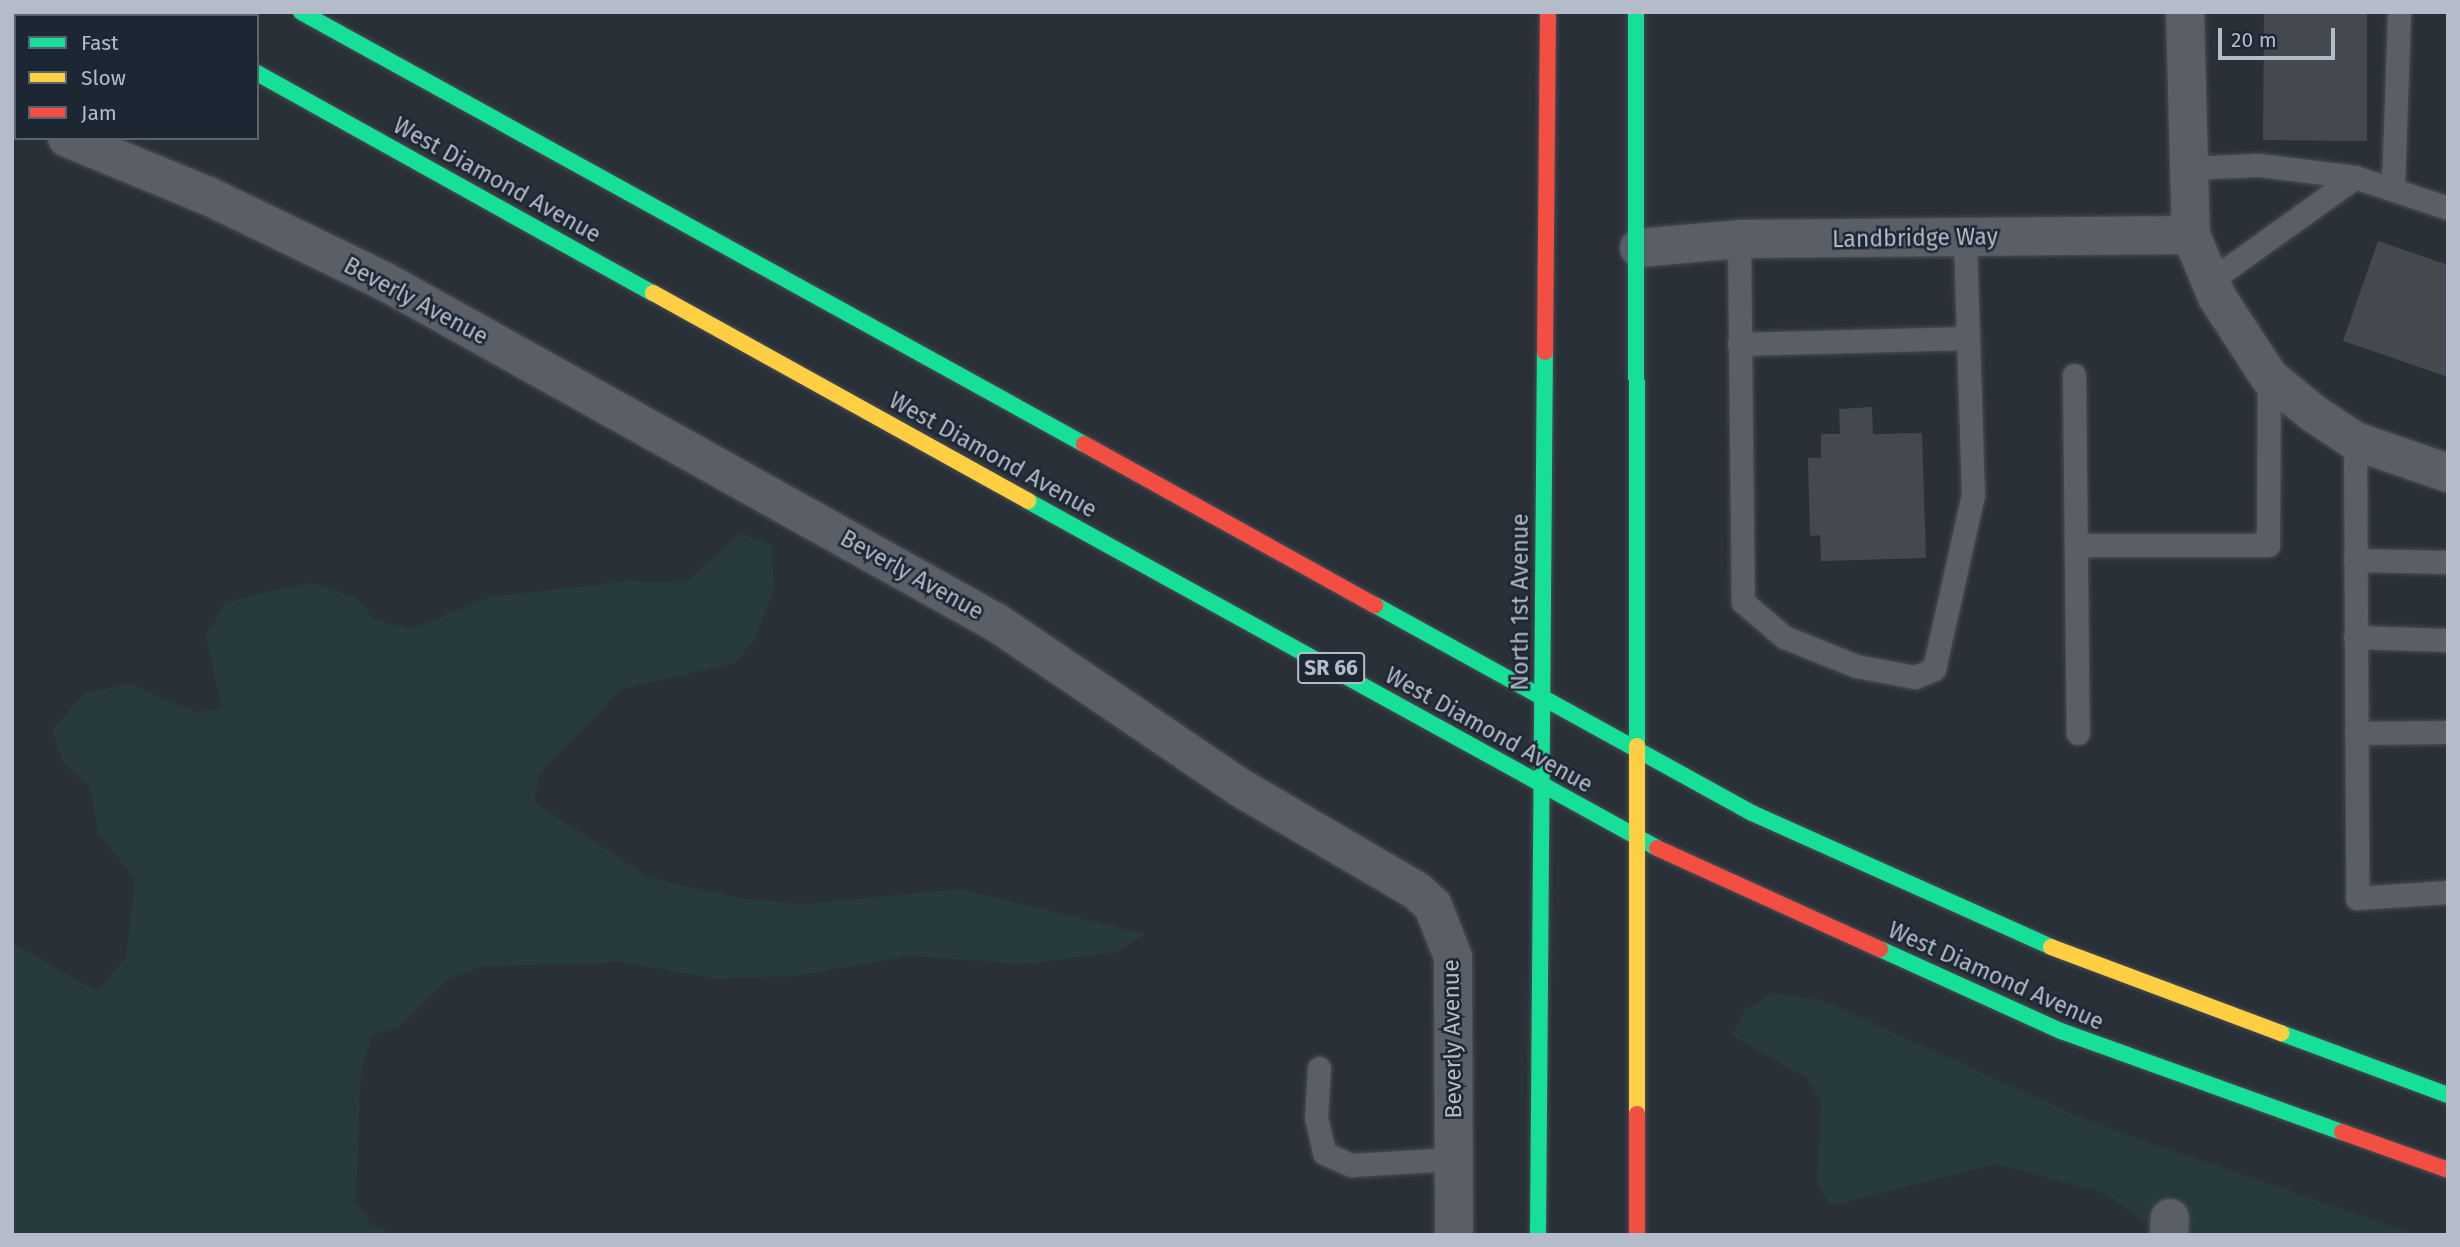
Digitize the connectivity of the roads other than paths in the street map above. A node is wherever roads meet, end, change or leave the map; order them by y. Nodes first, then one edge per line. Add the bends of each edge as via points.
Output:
1 (301, 12) edge
2 (1548, 12) edge
3 (1636, 12) edge
4 (2185, 12) edge
5 (2399, 12) edge
6 (259, 74) edge
7 (72, 140) edge
8 (2186, 169) junction
9 (2355, 177) junction
10 (2393, 187) junction
11 (2448, 208) edge
12 (2191, 235) junction
13 (1965, 237) junction
14 (1739, 239) junction
15 (1639, 248) junction
16 (2210, 281) junction
17 (1968, 338) junction
18 (1739, 344) junction
19 (2074, 375) dead end
20 (2269, 377) junction
21 (2355, 441) junction
22 (2448, 473) edge
23 (2076, 545) junction
24 (2355, 560) junction
25 (2448, 562) edge
26 (2355, 637) junction
27 (2448, 640) edge
28 (1542, 697) junction
29 (2448, 732) edge
30 (2078, 733) dead end
31 (2356, 733) junction
32 (1638, 750) junction
33 (1541, 785) junction
34 (1638, 839) junction
35 (2448, 892) edge
36 (1319, 1068) dead end
37 (2448, 1095) edge
38 (1453, 1159) junction
39 (2448, 1170) edge
40 (1454, 1235) edge
41 (1538, 1235) edge
42 (1637, 1235) edge

1 - 28 main road, West Diamond Avenue
2 - 28 main road, North 1st Avenue
3 - 15 main road
4 - 8 street
5 - 10 lane
6 - 33 main road, West Diamond Avenue / SR 66
7 - 38 street, Beverly Avenue via 208,196 384,281 997,622 1239,788 1418,891 1433,906 1453,957
8 - 9 lane via 2259,165
8 - 12 street
9 - 10 lane
9 - 16 lane
10 - 11 lane
12 - 13 street, Landbridge Way
12 - 16 street
13 - 14 street, Landbridge Way
13 - 17 lane
14 - 15 street, Landbridge Way
14 - 18 lane
15 - 32 main road
16 - 20 street
17 - 18 lane
17 - 18 lane via 1973,495 1934,669 1915,677 1856,666 1784,637 1743,602
19 - 23 lane
20 - 21 street
20 - 23 lane via 2268,545
21 - 22 street
21 - 24 lane
23 - 30 lane
24 - 25 lane
24 - 26 lane
26 - 27 lane
26 - 31 lane
28 - 32 main road, West Diamond Avenue
28 - 33 main road, North 1st Avenue
29 - 31 lane
31 - 35 lane via 2357,898
32 - 34 main road
32 - 37 main road, West Diamond Avenue via 1776,824 2007,931
33 - 34 main road, West Diamond Avenue / SR 66
33 - 41 main road, North 1st Avenue
34 - 39 main road, West Diamond Avenue / SR 66 via 2061,1031
34 - 42 main road
36 - 38 lane via 1315,1116 1324,1153 1351,1165
38 - 40 street, Beverly Avenue

